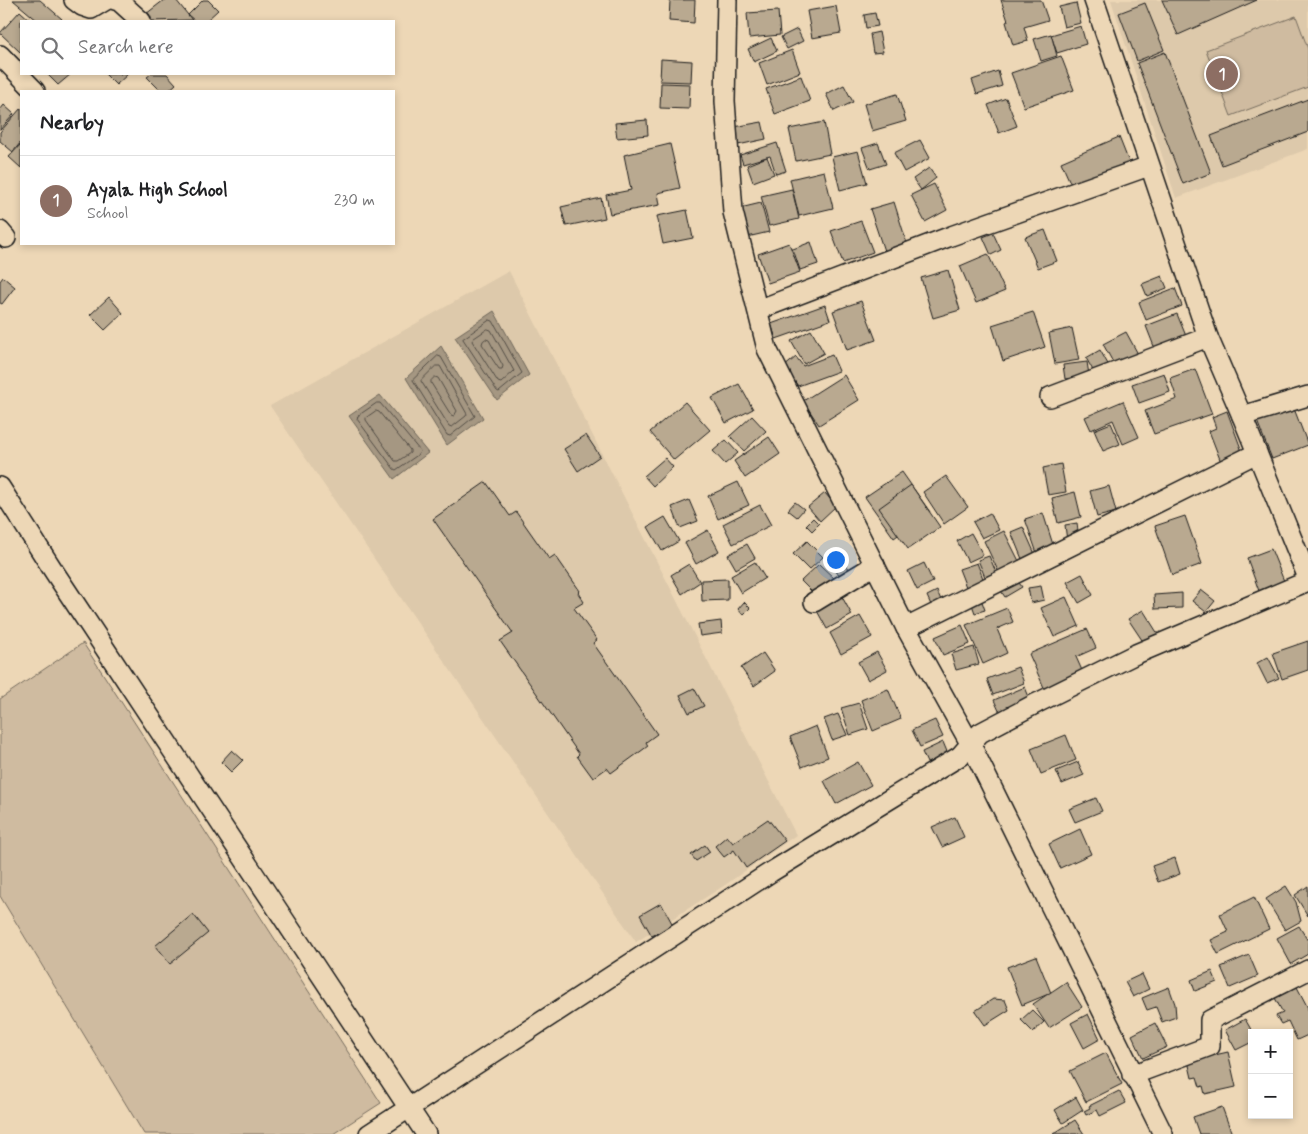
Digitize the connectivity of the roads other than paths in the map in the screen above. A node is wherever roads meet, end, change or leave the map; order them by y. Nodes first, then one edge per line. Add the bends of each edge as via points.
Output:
1 (74, 0) edge
2 (106, 0) edge
3 (115, 0) edge
4 (727, 0) edge
5 (1094, 0) edge
6 (140, 20) edge
7 (0, 56) edge
8 (34, 90) edge
9 (1149, 166) junction
10 (758, 310) junction
11 (1208, 337) junction
12 (1308, 396) edge
13 (1050, 397) dead end
14 (1242, 416) junction
15 (1257, 454) junction
16 (0, 487) edge
17 (875, 565) junction
18 (1308, 580) edge
19 (814, 602) dead end
20 (906, 628) junction
21 (971, 745) junction
22 (1308, 970) edge
23 (1132, 1075) junction
24 (408, 1108) junction
25 (369, 1134) edge
26 (426, 1134) edge
27 (1163, 1134) edge

1 - 2 street via 90,9
3 - 6 street
4 - 10 street via 725,101 732,212
5 - 9 street
7 - 8 street
9 - 10 street via 951,236
9 - 11 street
10 - 17 street via 767,349
11 - 13 street
11 - 14 street
12 - 14 street
14 - 15 street
15 - 18 street
15 - 20 street
16 - 24 street
17 - 19 street
17 - 20 street
18 - 21 street via 1136,654 980,733
20 - 21 street
21 - 23 street
21 - 24 street via 960,756 771,872
22 - 23 street via 1210,1020 1210,1046
23 - 27 street
24 - 25 street
24 - 26 street

